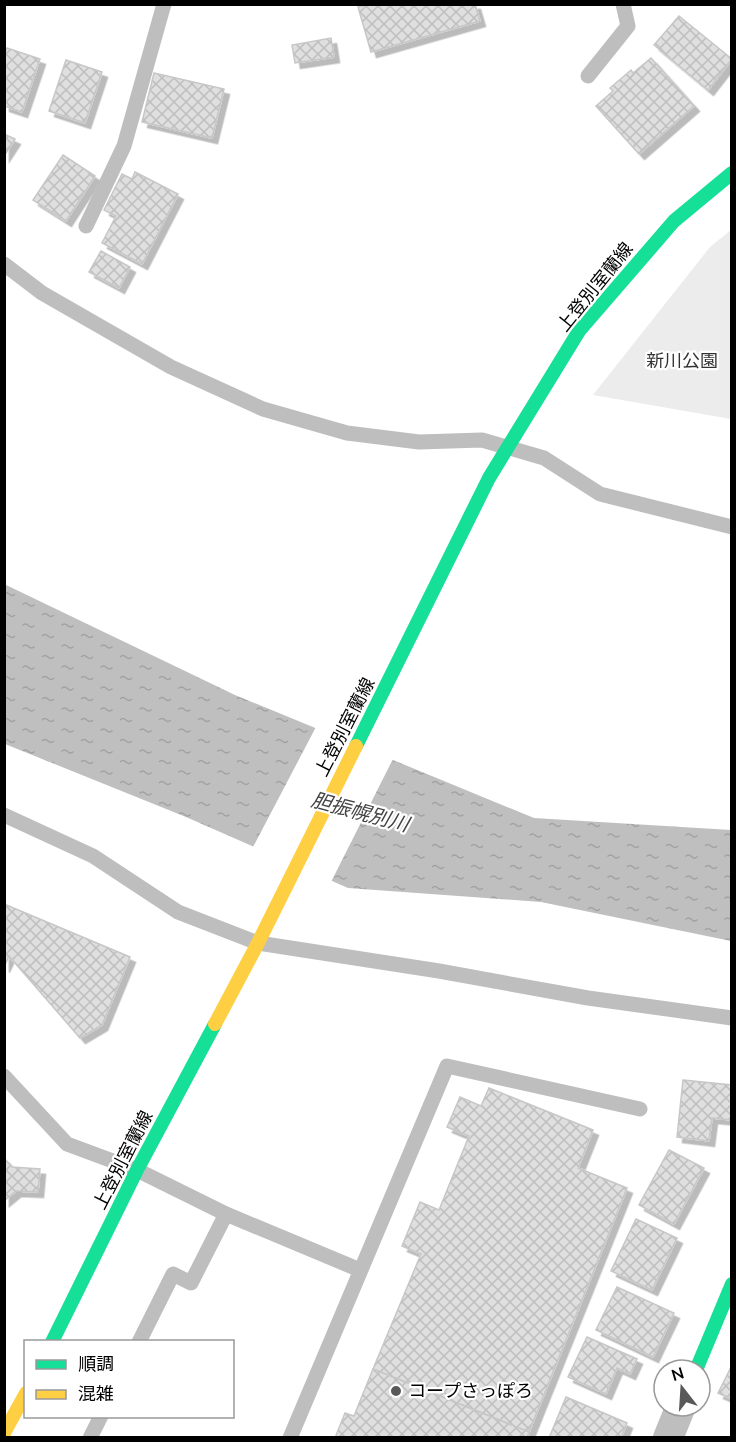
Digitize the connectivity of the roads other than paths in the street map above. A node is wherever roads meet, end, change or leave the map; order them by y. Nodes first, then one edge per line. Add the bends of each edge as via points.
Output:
1 (164, 4) edge
2 (623, 4) edge
3 (588, 76) dead end
4 (732, 173) edge
5 (86, 226) dead end
6 (4, 264) edge
7 (507, 449) junction
8 (732, 527) edge
9 (4, 815) edge
10 (258, 943) junction
11 (732, 1018) edge
12 (4, 1076) edge
13 (640, 1109) dead end
14 (137, 1170) junction
15 (226, 1214) junction
16 (360, 1270) junction
17 (732, 1284) edge
18 (52, 1340) edge
19 (140, 1340) edge
20 (701, 1358) edge
21 (24, 1397) edge
22 (100, 1418) edge
23 (676, 1418) edge
24 (4, 1433) edge
25 (90, 1437) edge
26 (290, 1437) edge
27 (668, 1437) edge

1 - 5 lane via 124,146
2 - 3 lane via 628,26
4 - 7 main road, 上登別室蘭線 via 674,221 579,331
6 - 7 lane via 42,293 171,367 262,410 347,433 419,442 482,440
7 - 8 lane via 544,458 600,494
7 - 10 main road, 上登別室蘭線 via 489,478
9 - 10 lane via 93,856 178,912
10 - 11 lane
10 - 14 main road, 上登別室蘭線
12 - 14 lane via 67,1144
13 - 16 lane via 447,1066
14 - 15 lane
14 - 18 main road, 上登別室蘭線
15 - 16 lane
15 - 19 lane via 191,1283 173,1274
16 - 26 lane
17 - 20 main road
21 - 24 main road
22 - 25 lane
23 - 27 street

